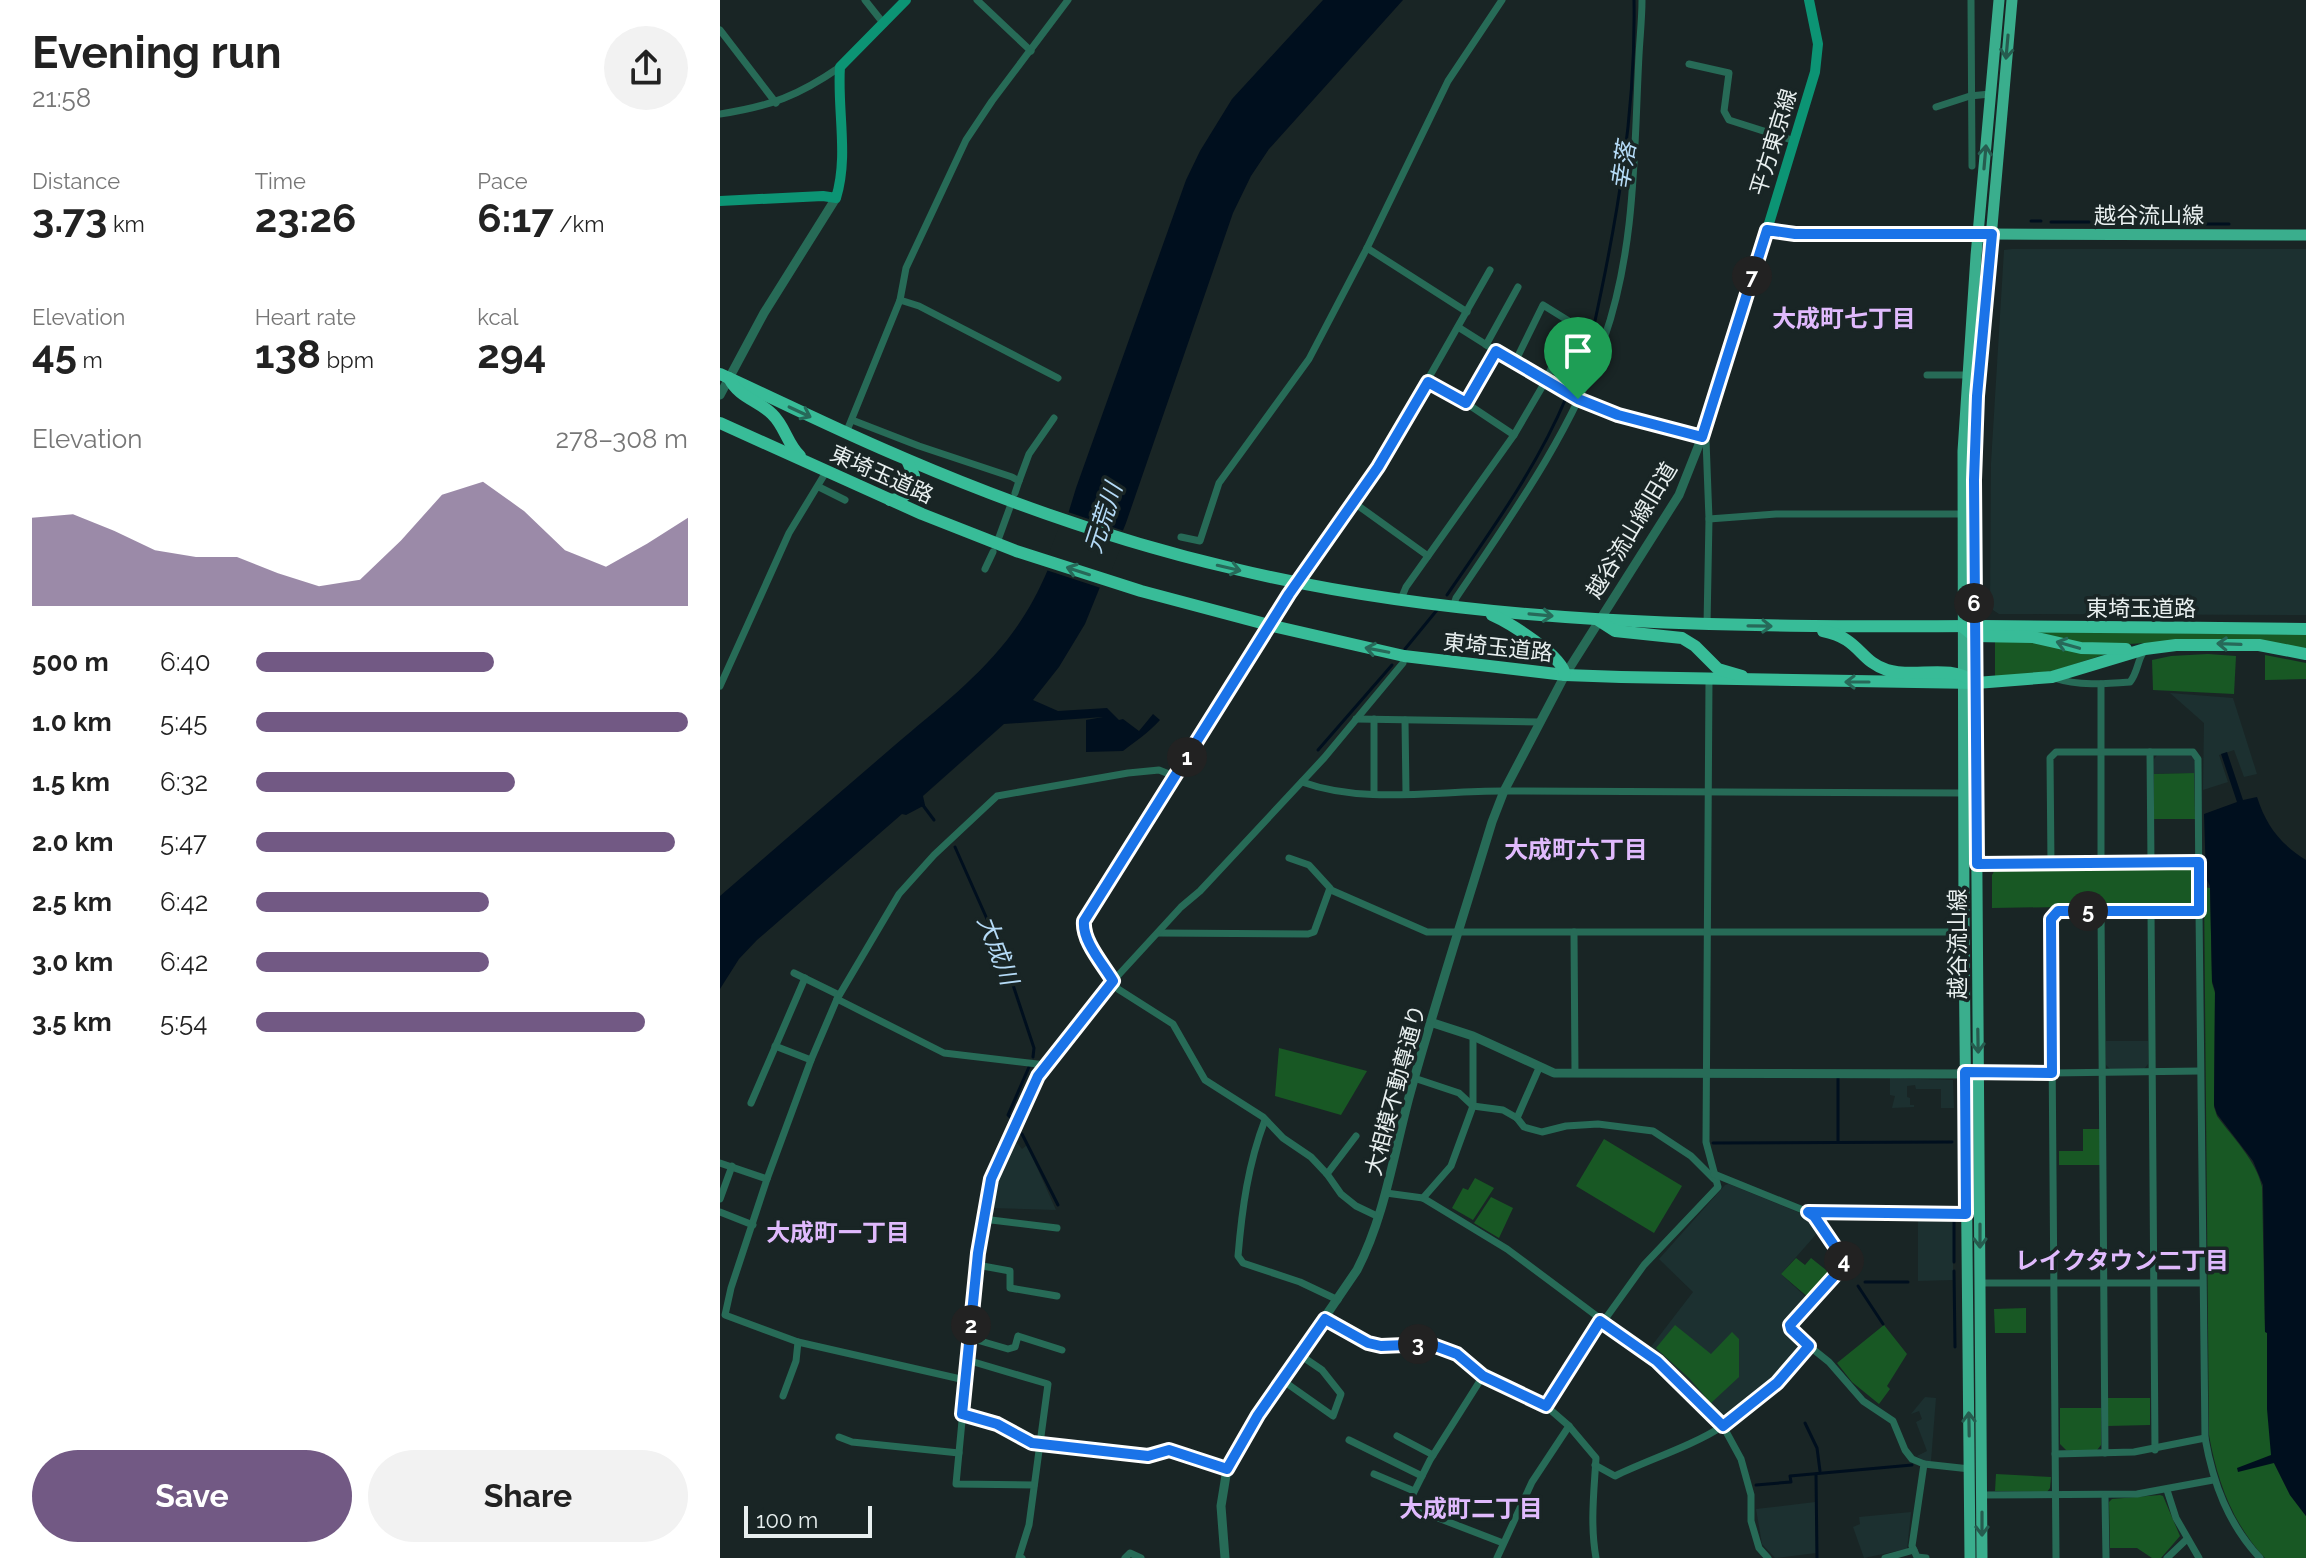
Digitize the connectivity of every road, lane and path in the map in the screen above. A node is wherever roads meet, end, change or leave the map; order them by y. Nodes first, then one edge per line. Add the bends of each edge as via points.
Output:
1 (865, 0) edge
2 (906, 0) edge
3 (977, 0) edge
4 (1068, 0) edge
5 (1502, 0) edge
6 (1642, 0) edge
7 (1809, 0) edge
8 (1971, 0) edge
9 (1999, 0) edge
10 (2012, 0) edge
11 (884, 24) junction
12 (720, 30) edge
13 (1031, 51) junction
14 (1689, 64) dead end
15 (840, 67) junction
16 (1990, 94) junction
17 (1970, 96) junction
18 (776, 103) junction
19 (1936, 107) dead end
20 (720, 114) edge
21 (1795, 141) junction
22 (1972, 166) dead end
23 (836, 198) junction
24 (720, 201) edge
25 (1767, 230) junction
26 (1978, 234) junction
27 (1992, 234) junction
28 (2306, 235) edge
29 (1367, 248) junction
30 (1490, 270) dead end
31 (1518, 287) dead end
32 (900, 300) junction
33 (1467, 312) junction
34 (1458, 327) junction
35 (1486, 345) junction
36 (1496, 351) junction
37 (1515, 362) junction
38 (1927, 375) dead end
39 (1968, 375) junction
40 (725, 376) edge
41 (1058, 378) dead end
42 (1428, 382) junction
43 (1545, 382) junction
44 (720, 395) edge
45 (1578, 399) junction
46 (1466, 403) junction
47 (1054, 418) dead end
48 (852, 420) junction
49 (720, 423) edge
50 (846, 433) junction
51 (1514, 435) junction
52 (1702, 437) junction
53 (907, 460) junction
54 (820, 470) junction
55 (1019, 481) junction
56 (819, 487) junction
57 (1015, 493) dead end
58 (845, 500) dead end
59 (890, 500) junction
60 (1353, 502) junction
61 (1010, 507) dead end
62 (1962, 514) junction
63 (1709, 519) junction
64 (1181, 537) dead end
65 (998, 540) dead end
66 (993, 552) dead end
67 (1428, 556) junction
68 (985, 569) dead end
69 (1297, 582) junction
70 (1401, 599) junction
71 (1453, 607) junction
72 (1482, 610) junction
73 (1598, 620) junction
74 (1269, 625) junction
75 (1707, 625) junction
76 (1798, 626) junction
77 (2306, 629) edge
78 (1971, 630) junction
79 (2145, 649) junction
80 (2306, 654) edge
81 (1404, 656) junction
82 (1565, 675) junction
83 (2052, 677) junction
84 (1709, 680) junction
85 (1772, 681) junction
86 (1968, 681) junction
87 (2101, 684) junction
88 (720, 686) edge
89 (1356, 719) junction
90 (1374, 719) junction
91 (1405, 720) junction
92 (1540, 722) junction
93 (2101, 751) junction
94 (2150, 752) junction
95 (1174, 776) junction
96 (1302, 782) junction
97 (1504, 791) junction
98 (1374, 793) junction
99 (1406, 793) junction
100 (1707, 793) junction
101 (1963, 793) junction
102 (1289, 858) dead end
103 (2101, 862) junction
104 (2151, 862) junction
105 (2199, 862) junction
106 (2051, 863) junction
107 (1977, 864) junction
108 (1331, 890) junction
109 (2151, 910) junction
110 (2101, 911) junction
111 (2199, 911) junction
112 (1459, 931) junction
113 (1574, 932) junction
114 (1707, 932) junction
115 (1964, 932) junction
116 (1158, 933) junction
117 (794, 973) dead end
118 (805, 978) junction
119 (1113, 981) junction
120 (838, 997) junction
121 (1430, 1022) junction
122 (1473, 1036) junction
123 (775, 1046) junction
124 (811, 1060) junction
125 (1046, 1065) junction
126 (1539, 1068) junction
127 (2200, 1071) junction
128 (1965, 1072) junction
129 (1575, 1073) junction
130 (1707, 1073) junction
131 (2052, 1073) junction
132 (2103, 1073) junction
133 (2151, 1073) junction
134 (1979, 1074) junction
135 (1414, 1078) junction
136 (751, 1103) dead end
137 (1473, 1106) junction
138 (1517, 1118) junction
139 (1265, 1120) junction
140 (1356, 1136) dead end
141 (720, 1163) edge
142 (732, 1166) junction
143 (1327, 1174) junction
144 (1714, 1174) junction
145 (767, 1179) junction
146 (1718, 1183) junction
147 (1386, 1193) junction
148 (1423, 1198) junction
149 (720, 1199) edge
150 (720, 1212) edge
151 (1808, 1212) junction
152 (1966, 1214) junction
153 (1379, 1217) junction
154 (983, 1219) junction
155 (753, 1225) junction
156 (1057, 1228) dead end
157 (977, 1265) junction
158 (2153, 1282) junction
159 (1980, 1283) junction
160 (2105, 1283) junction
161 (2202, 1283) junction
162 (2054, 1284) junction
163 (1057, 1296) dead end
164 (1338, 1300) junction
165 (1325, 1319) junction
166 (1602, 1321) junction
167 (970, 1338) junction
168 (798, 1342) junction
169 (1809, 1346) junction
170 (1062, 1350) dead end
171 (1300, 1355) junction
172 (967, 1360) junction
173 (1483, 1376) junction
174 (965, 1380) junction
175 (1282, 1380) junction
176 (783, 1396) dead end
177 (1546, 1406) junction
178 (962, 1414) junction
179 (1569, 1426) junction
180 (1723, 1426) junction
181 (1397, 1436) dead end
182 (839, 1437) dead end
183 (2205, 1438) junction
184 (1349, 1440) dead end
185 (1039, 1444) junction
186 (2155, 1450) junction
187 (959, 1453) junction
188 (2105, 1453) junction
189 (2055, 1454) junction
190 (1433, 1455) junction
191 (1924, 1464) junction
192 (1595, 1465) junction
193 (1227, 1469) junction
194 (1970, 1469) junction
195 (1374, 1474) dead end
196 (1422, 1476) junction
197 (2213, 1480) junction
198 (1034, 1485) junction
199 (2167, 1490) junction
200 (1414, 1491) junction
201 (1982, 1495) junction
202 (2056, 1496) junction
203 (2105, 1496) junction
204 (2187, 1539) junction
205 (1503, 1543) junction
206 (1914, 1550) junction
207 (1022, 1558) edge
208 (1125, 1558) edge
209 (1141, 1558) edge
210 (1225, 1558) edge
211 (1497, 1558) edge
212 (1596, 1558) edge
213 (1768, 1558) edge
214 (1885, 1558) edge
215 (1926, 1558) edge
216 (1970, 1558) edge
217 (1982, 1558) edge
218 (2056, 1558) edge
219 (2106, 1558) edge
220 (2167, 1558) edge
221 (2199, 1558) edge
222 (2260, 1558) edge

1 - 11 street
2 - 11 main road
3 - 13 street
4 - 13 street
5 - 29 street via 1448,81
6 - 45 street via 1638,130 1623,261 1604,337
7 - 21 main road, 平方東京線 via 1817,63
8 - 17 street
9 - 16 main road, 越谷流山線
10 -> 27 main road, 越谷流山線
11 - 15 main road
12 - 18 street
13 - 32 street via 966,140 906,268
14 - 21 street via 1729,73 1724,111 1729,120
15 - 18 street
15 - 23 main road via 841,168
16 - 17 street
26 -> 16 main road, 越谷流山線
17 - 19 street
17 - 22 street
18 - 20 street
21 - 25 main road, 平方東京線
23 - 24 main road
23 - 40 street
25 - 26 main road, 平方東京線
25 - 52 street, 越谷流山線旧道
26 - 27 main road, 越谷流山線
26 - 39 main road, 越谷流山線
27 - 28 main road, 越谷流山線
27 - 78 main road, 越谷流山線 via 1975,448
29 - 33 street
29 - 64 street via 1305,366 1219,483 1200,541
30 - 33 street
31 - 35 street
32 - 41 street
32 - 48 street
33 - 34 street
34 - 35 street
34 - 42 street
35 - 36 street
36 - 37 street
36 - 46 street
37 - 43 street
37 - 43 street via 1543,305 1572,323
38 - 39 street
39 - 62 main road, 越谷流山線
40 - 44 street
40 -> 50 highway, 東埼玉道路
40 - 54 highway via 739,393 775,417 792,448
42 - 46 street
42 - 60 street
43 - 45 street
43 - 51 street
45 - 52 street
45 - 71 street via 1544,467
46 - 51 street
47 - 55 street via 1029,454
48 - 50 street
48 - 55 street
49 - 54 highway, 東埼玉道路
50 - 53 highway, 東埼玉道路
51 - 67 street
52 - 63 street via 1707,444
52 - 73 street, 越谷流山線旧道 via 1679,495
53 - 59 highway via 914,476 911,491
53 -> 69 highway, 東埼玉道路 via 1031,509 1153,548
54 - 56 street
54 - 59 highway, 東埼玉道路
55 - 57 street
56 - 58 street
56 - 88 street via 789,533
74 -> 59 highway, 東埼玉道路 via 1016,551
60 - 67 street
60 - 69 street
61 - 65 street
62 - 63 street
62 - 78 main road, 越谷流山線
63 - 75 street
66 - 68 street
67 - 70 street
69 - 70 highway, 東埼玉道路
69 - 74 street
70 - 71 highway, 東埼玉道路
71 - 72 highway, 東埼玉道路
72 -> 73 highway, 東埼玉道路
72 - 82 highway via 1551,655
73 - 75 highway, 東埼玉道路
73 - 82 street, 大相模不動尊通り
73 - 85 highway via 1615,631 1682,638 1718,669
81 -> 74 highway, 東埼玉道路
74 - 95 street
75 -> 76 highway, 東埼玉道路
76 - 78 highway, 東埼玉道路
76 - 86 highway via 1846,638 1886,670
77 - 78 highway, 東埼玉道路
79 -> 78 highway via 2091,650
78 - 86 main road, 越谷流山線
80 -> 79 highway, 東埼玉道路 via 2223,643
79 - 83 highway, 東埼玉道路
79 - 87 street via 2130,682
81 - 82 highway, 東埼玉道路
81 - 89 street
82 - 84 highway, 東埼玉道路
82 - 92 street, 大相模不動尊通り
83 - 86 highway, 東埼玉道路
83 - 87 street
84 - 85 highway, 東埼玉道路
84 - 100 street
86 -> 85 highway, 東埼玉道路
86 - 101 main road, 越谷流山線
86 - 107 main road, 越谷流山線
87 - 93 street
89 - 90 street
89 - 96 street
90 - 91 street
90 - 98 street
91 - 92 street
91 - 99 street
92 - 97 street, 大相模不動尊通り
93 - 94 street
93 - 103 street
93 - 106 street via 2056,752 2050,758
94 - 104 street
94 - 105 street via 2193,752 2198,759
95 - 119 street via 1084,921 1087,939
95 - 120 street via 1144,771 997,796 899,894
96 - 98 street
96 - 116 street
97 - 99 street
97 - 100 street
97 - 112 street, 大相模不動尊通り
98 - 99 street
100 - 101 street
100 - 114 street
101 - 115 main road, 越谷流山線
102 - 108 street via 1309,865
103 - 104 street
103 - 106 street
104 - 105 street
105 - 111 street
106 - 107 street
107 -> 134 main road, 越谷流山線
108 - 112 street via 1427,932
108 - 116 street via 1314,932 1308,934
109 - 110 street
109 - 111 street
109 - 133 street
110 - 131 street via 2058,911 2051,919
110 - 132 street
111 - 127 street
112 - 113 street
112 - 121 street, 大相模不動尊通り
113 - 114 street
113 - 129 street
114 - 115 street
114 - 130 street
115 - 128 main road, 越谷流山線
116 - 119 street
117 - 118 street
118 - 120 street
118 - 123 street
119 - 125 street
119 - 139 street via 1173,1024 1209,1084
120 - 124 street
120 - 125 street via 944,1053
121 - 122 street
121 - 135 street, 大相模不動尊通り
122 - 126 street
122 - 137 street
123 - 124 street
123 - 136 street
124 - 145 street
125 - 154 street via 991,1179
126 - 129 street
126 - 138 street
127 - 133 street
127 - 161 street
128 - 130 street
128 - 134 street
128 - 152 main road, 越谷流山線
129 - 130 street
130 - 144 street via 1706,1142
131 - 132 street
131 - 134 street
131 - 162 street
132 - 133 street
132 - 160 street
133 - 158 street
134 -> 159 main road, 越谷流山線
135 - 137 street via 1459,1093
135 - 147 street, 大相模不動尊通り
137 - 138 street via 1503,1110
137 - 148 street via 1451,1166
138 - 146 street via 1524,1127 1542,1132 1598,1124 1653,1131 1691,1156
139 - 143 street
139 - 164 street via 1247,1181 1238,1256 1243,1263
140 - 143 street
141 - 142 street
142 - 145 street
142 - 149 street
143 - 153 street via 1341,1194
144 - 146 street
144 - 151 street
145 - 155 street
146 - 166 street
147 - 148 street
147 - 153 street, 大相模不動尊通り
148 - 166 street via 1507,1249
150 - 155 street
151 - 152 street
151 - 169 street via 1846,1263 1790,1325
194 -> 152 main road, 越谷流山線
153 - 164 street, 大相模不動尊通り via 1368,1250
154 - 156 street
154 - 157 street
155 - 168 street via 725,1315
157 - 163 street via 1010,1271 1010,1288
157 - 167 street
158 - 160 street
158 - 161 street
158 - 186 street
159 - 162 street
159 - 201 main road, 越谷流山線
160 - 162 street
160 - 188 street
161 - 183 street
162 - 189 street
164 - 165 street, 大相模不動尊通り
165 - 171 street, 大相模不動尊通り
165 - 173 street via 1368,1343 1430,1344 1457,1354
166 - 177 street
166 - 180 street via 1657,1361
167 - 170 street via 1008,1349 1015,1347 1018,1336
167 - 172 street
168 - 174 street
168 - 176 street
169 - 180 street via 1777,1383
169 - 191 street via 1863,1401 1893,1421 1905,1450
171 - 175 street, 大相模不動尊通り
171 - 175 street via 1322,1370 1341,1394 1333,1416
172 - 174 street
172 - 185 street via 1048,1384
173 - 177 street
173 - 190 street
174 - 178 street
175 - 193 street, 大相模不動尊通り
177 - 179 street
178 - 185 street
178 - 187 street
179 - 192 street via 1594,1454
179 - 205 street via 1532,1482
180 - 192 street via 1615,1476
180 - 213 street via 1748,1477 1751,1521 1759,1548
181 - 190 street
182 - 187 street
183 - 186 street
183 - 197 street
184 - 196 street
185 - 193 street via 1148,1456 1169,1450
185 - 198 street
186 - 188 street
187 - 198 street via 956,1484
188 - 189 street
189 - 202 street
190 - 196 street
191 - 194 street
191 - 206 street
192 - 212 street
193 - 210 street, 大相模不動尊通り via 1221,1506
194 - 216 main road, 越谷流山線
195 - 200 street
196 - 200 street
197 - 199 street
197 - 222 street via 2234,1523
198 - 207 street
199 - 203 street
199 - 204 street
200 - 205 street via 1407,1506
201 - 202 street
201 -> 217 main road, 越谷流山線
202 - 203 street
202 - 218 street
203 - 219 street
204 - 220 street
204 - 221 street
205 - 211 street
206 - 214 street
206 - 215 street via 1917,1557
208 - 209 street via 1130,1553

